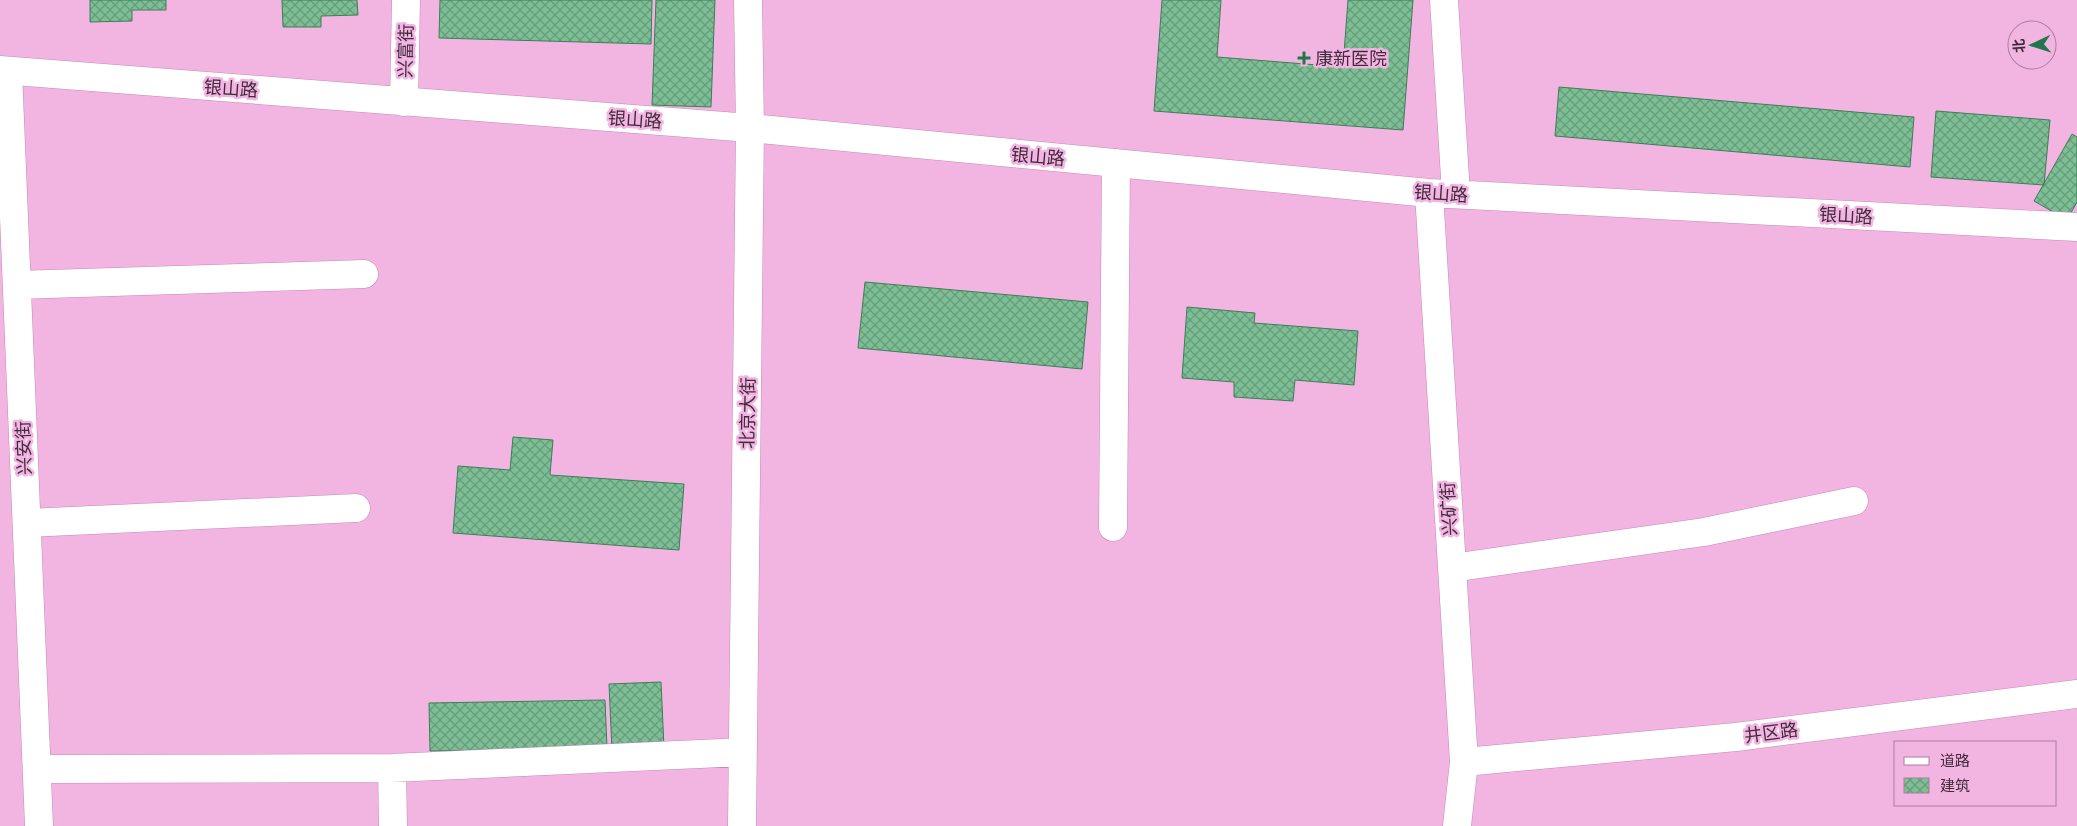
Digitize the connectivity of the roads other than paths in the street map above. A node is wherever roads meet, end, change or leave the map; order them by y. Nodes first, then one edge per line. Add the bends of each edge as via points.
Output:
1 (406, 0) edge
2 (748, 0) edge
3 (1444, 0) edge
4 (4, 71) edge
5 (404, 102) junction
6 (750, 128) junction
7 (1116, 163) junction
8 (1429, 192) junction
9 (1456, 194) junction
10 (2077, 227) edge
11 (364, 274) dead end
12 (17, 285) junction
13 (1854, 501) dead end
14 (356, 508) dead end
15 (26, 523) junction
16 (1113, 527) dead end
17 (1452, 568) junction
18 (2077, 694) edge
19 (743, 752) junction
20 (1464, 762) junction
21 (392, 768) junction
22 (37, 769) junction
23 (39, 826) edge
24 (393, 826) edge
25 (742, 826) edge
26 (1457, 826) edge

1 - 5 street, 兴富街
2 - 6 street, 北京大街
3 - 9 street
4 - 5 street, 银山路
4 - 12 street, 兴安街
5 - 6 street, 银山路
6 - 7 street, 银山路
6 - 19 street, 北京大街
7 - 8 street, 银山路
7 - 16 street
8 - 9 street, 银山路
8 - 17 street, 兴矿街
9 - 10 street, 银山路
11 - 12 street
12 - 15 street, 兴安街
13 - 17 street via 1704,532
14 - 15 street
15 - 22 street, 兴安街
17 - 20 street, 兴矿街
18 - 20 street, 井区路 via 1736,737
19 - 21 street
19 - 25 street, 北京大街
20 - 26 street, 兴矿街
21 - 22 street
21 - 24 street
22 - 23 street, 兴安街

